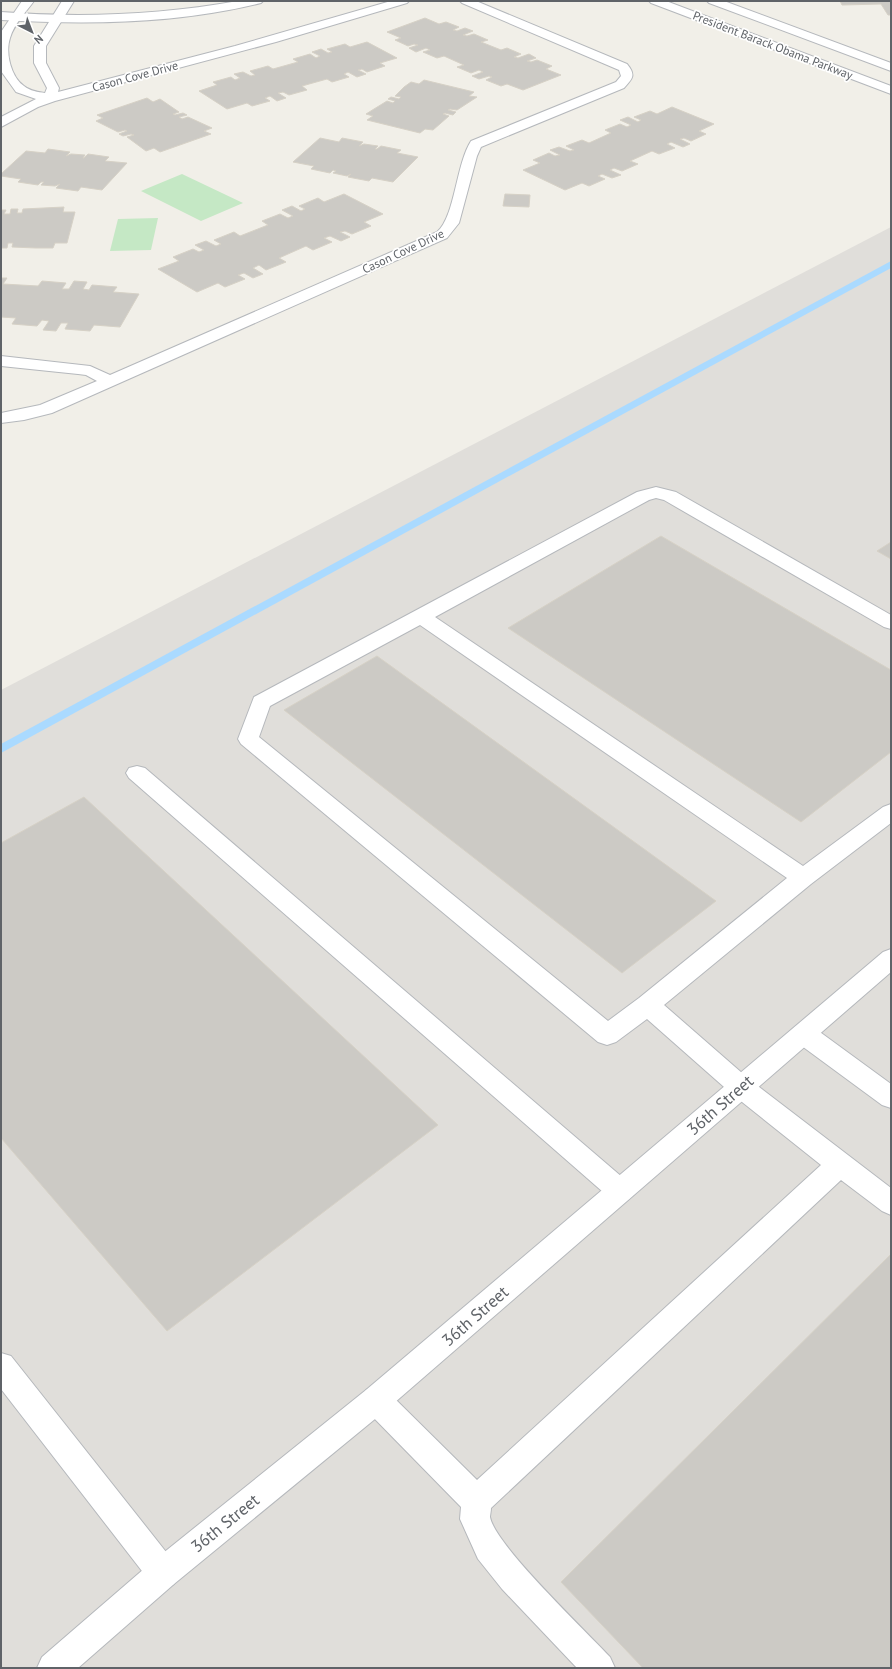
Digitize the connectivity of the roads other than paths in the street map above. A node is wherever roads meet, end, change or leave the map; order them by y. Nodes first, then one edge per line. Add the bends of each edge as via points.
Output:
1 (183, 1) edge
2 (257, 1) edge
3 (404, 1) edge
4 (466, 1) edge
5 (655, 1) edge
6 (713, 1) edge
7 (26, 3) edge
8 (65, 4) edge
9 (9, 5) dead end
10 (1, 16) edge
11 (17, 17) junction
12 (56, 18) junction
13 (891, 67) edge
14 (891, 90) edge
15 (50, 98) junction
16 (1, 123) edge
17 (1, 362) edge
18 (110, 381) junction
19 (1, 418) edge
20 (421, 617) junction
21 (891, 623) edge
22 (137, 773) dead end
23 (891, 812) edge
24 (803, 878) junction
25 (891, 958) edge
26 (648, 1005) junction
27 (804, 1034) junction
28 (741, 1087) junction
29 (891, 1098) edge
30 (840, 1164) junction
31 (620, 1191) junction
32 (891, 1203) edge
33 (1, 1366) edge
34 (376, 1400) junction
35 (477, 1501) junction
36 (163, 1573) junction
37 (53, 1668) edge
38 (599, 1668) edge

1 - 8 street via 127,7
2 - 12 street via 149,16 103,19
3 - 15 street, Cason Cove Drive
4 - 18 street, Cason Cove Drive via 623,67 627,77 620,85 476,144 470,156 452,223 442,235
5 - 14 street, President Barack Obama Parkway
6 - 13 street, President Barack Obama Parkway
7 - 8 street via 44,6
7 - 9 street
7 - 11 street, Cason Cove Drive
8 - 12 street
10 - 11 street
11 - 12 street
11 - 15 street, Cason Cove Drive via 4,37 1,48 5,67 10,78 20,88
12 - 15 street via 40,46 40,63 53,88
15 - 16 street, Cason Cove Drive via 30,105
17 - 18 street via 78,368
18 - 19 street, Cason Cove Drive via 46,408 24,415
20 - 21 street via 643,496 656,492 670,496
20 - 24 street
20 - 26 street via 260,702 248,739 607,1035
22 - 31 street
23 - 24 street
24 - 26 street
25 - 27 street, 36th Street
26 - 28 street
27 - 28 street, 36th Street
27 - 29 street
28 - 30 street
28 - 31 street, 36th Street
30 - 32 street
30 - 35 street
31 - 34 street, 36th Street
33 - 36 street
34 - 35 street
34 - 36 street, 36th Street
35 - 38 street via 475,1519 489,1548 513,1578
36 - 37 street, 36th Street

